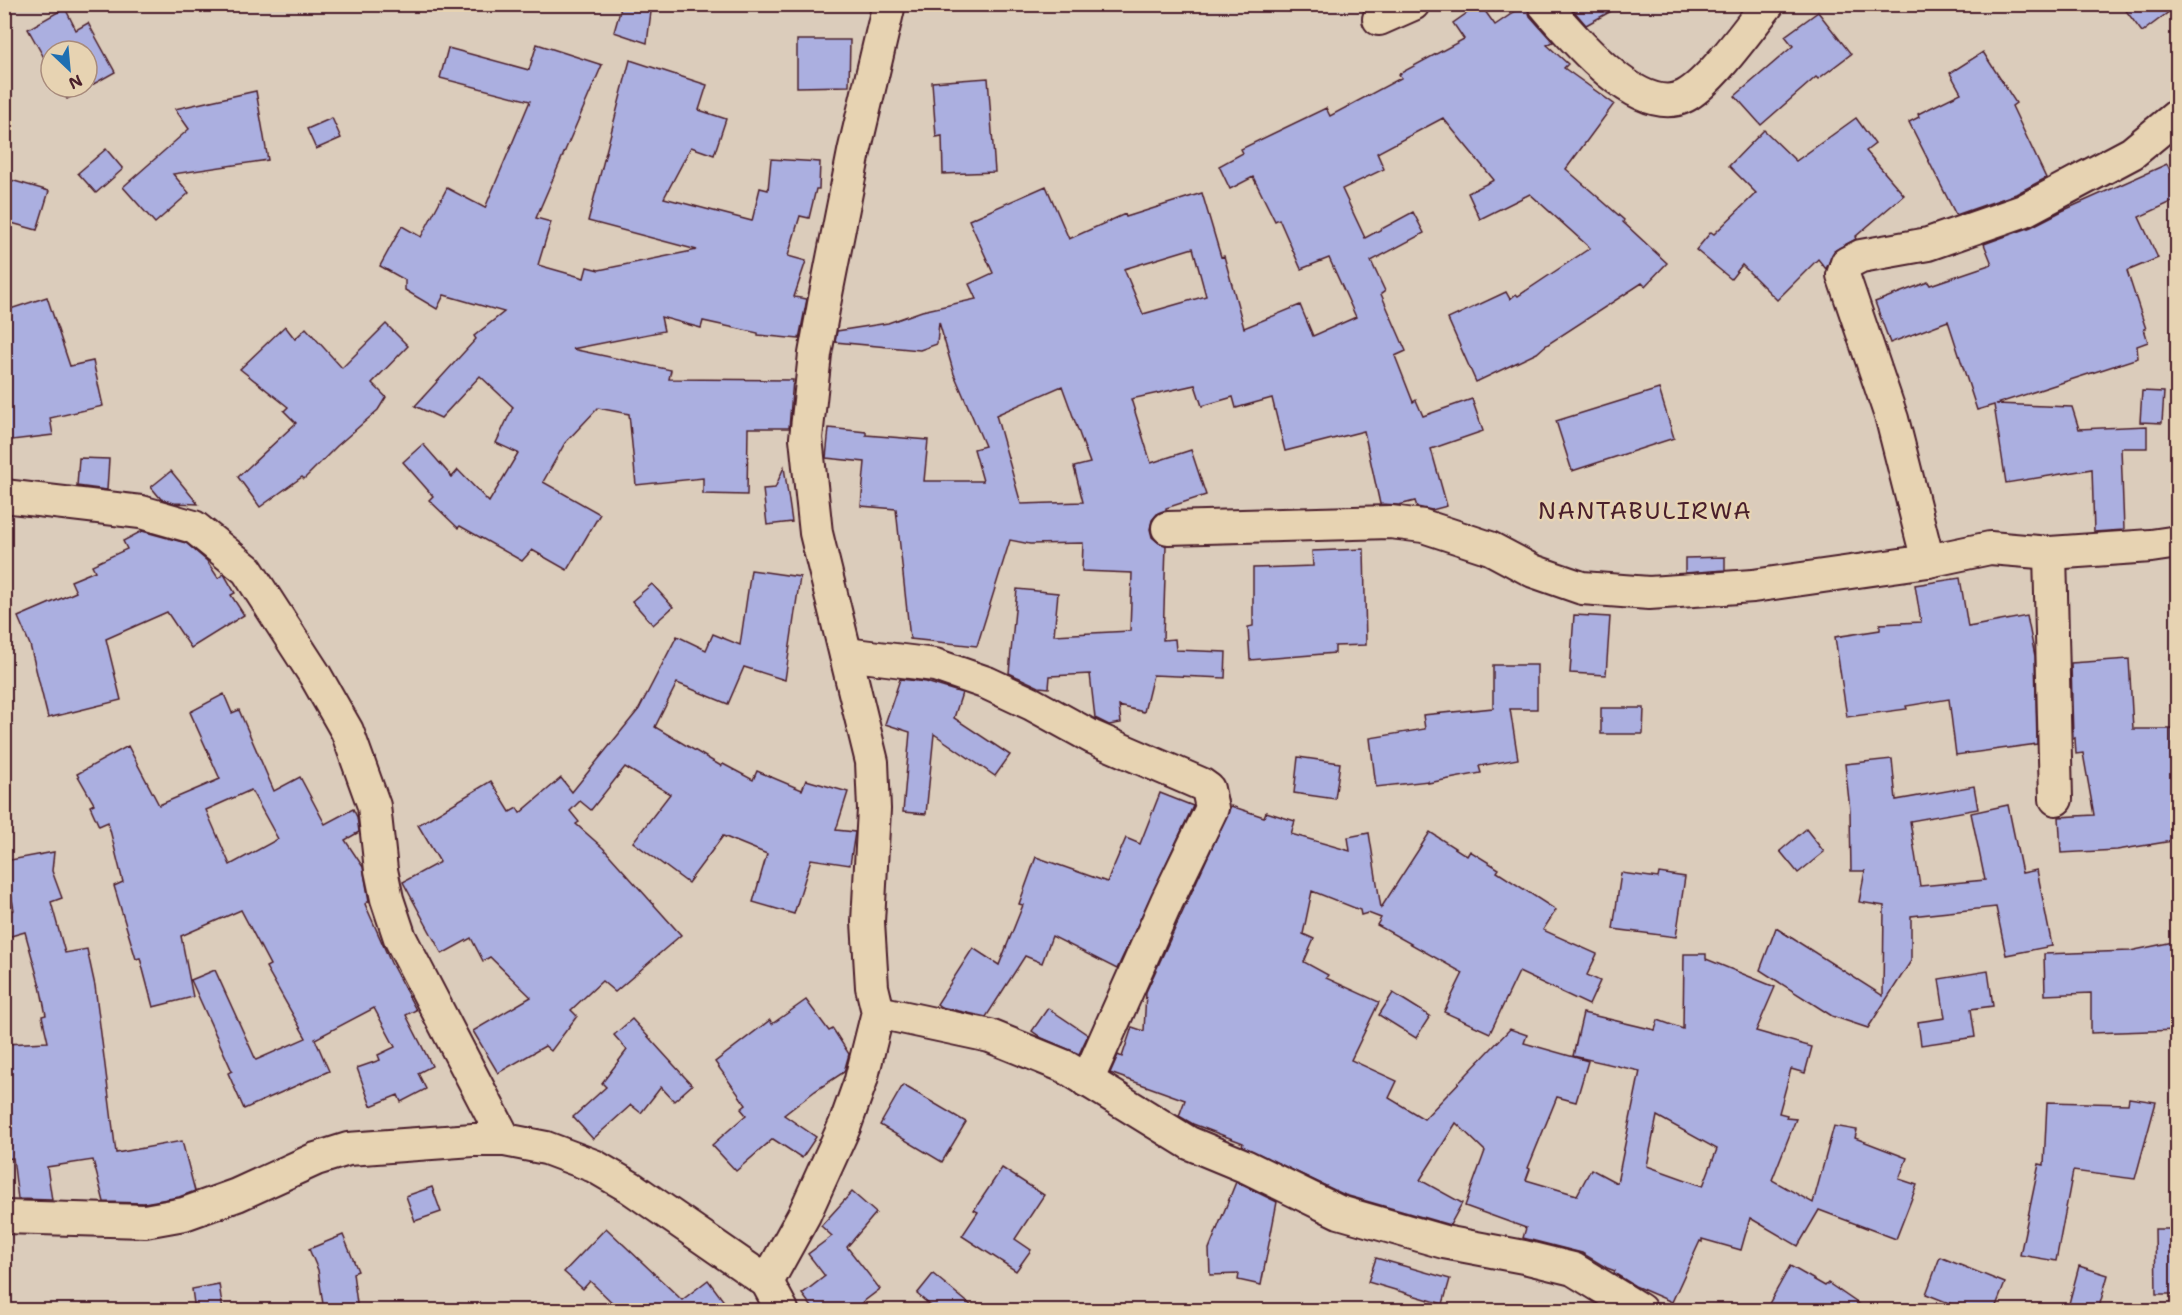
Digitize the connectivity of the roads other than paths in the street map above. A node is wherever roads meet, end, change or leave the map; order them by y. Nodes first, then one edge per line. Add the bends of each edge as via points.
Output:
1 (889, 4) edge
2 (1413, 4) edge
3 (1544, 4) edge
4 (1768, 4) edge
5 (1379, 19) dead end
6 (2178, 116) edge
7 (4, 496) edge
8 (1168, 528) dead end
9 (2178, 542) edge
10 (2050, 553) junction
11 (1928, 561) junction
12 (846, 654) junction
13 (2056, 799) dead end
14 (878, 1012) junction
15 (1088, 1081) junction
16 (505, 1140) junction
17 (4, 1217) edge
18 (767, 1282) junction
19 (782, 1311) edge
20 (1640, 1311) edge

1 - 12 street via 854,152 815,354 806,438 816,533
2 - 5 street
3 - 4 street via 1572,38 1625,86 1650,99 1669,102 1686,96 1706,80
6 - 11 street via 2133,153 2023,211 1928,244 1862,256 1847,263 1843,275 1892,418
7 - 16 street via 141,512 194,527 247,570 347,731 374,806 381,870 400,938
8 - 11 street via 1390,522 1423,526 1490,548 1533,571 1582,588 1649,593 1754,586
9 - 10 street
10 - 11 street via 1990,548
10 - 13 street
12 - 14 street via 872,762 874,809 868,922 872,987
12 - 15 street via 935,665 987,683 1092,737 1208,789 1212,808
14 - 15 street via 990,1036 1064,1066
14 - 18 street via 845,1125 804,1215
15 - 20 street via 1190,1143 1339,1212 1444,1242 1573,1269
16 - 17 street via 348,1149 184,1214 146,1221
16 - 18 street via 546,1148 594,1166
18 - 19 street

